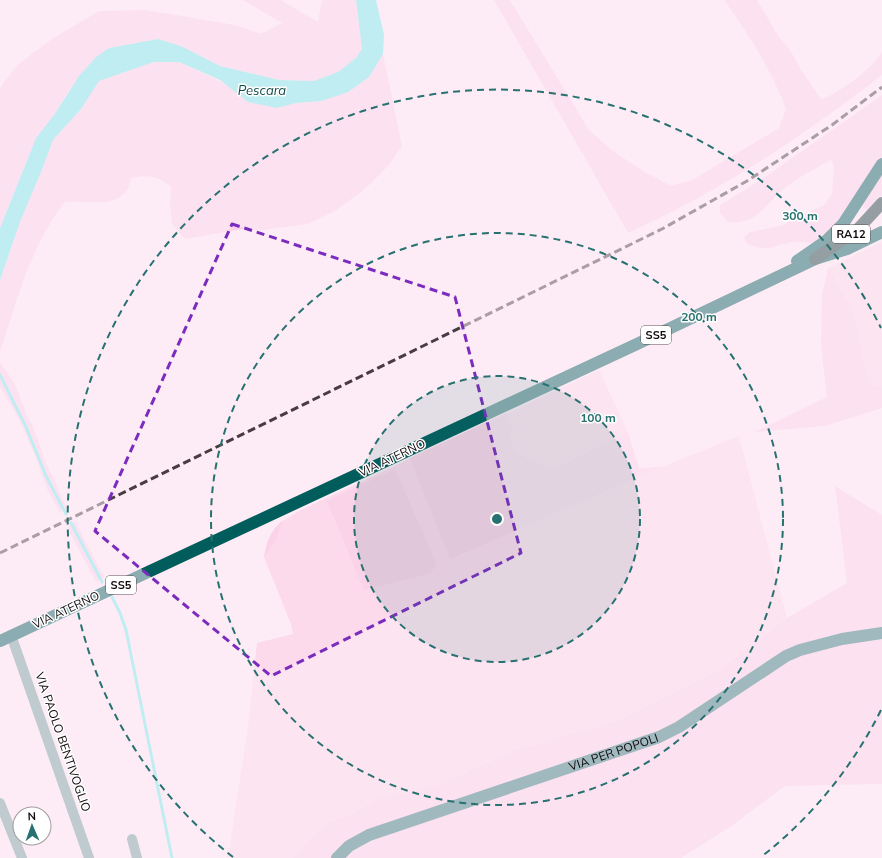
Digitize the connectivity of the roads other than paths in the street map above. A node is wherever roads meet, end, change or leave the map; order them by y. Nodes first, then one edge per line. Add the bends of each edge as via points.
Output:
1 (882, 164) edge
2 (882, 203) edge
3 (882, 232) edge
4 (815, 259) junction
5 (783, 275) junction
6 (882, 633) edge
7 (12, 635) junction
8 (0, 641) edge
9 (0, 803) edge
10 (132, 838) dead end
11 (22, 858) edge
12 (89, 858) edge
13 (137, 858) edge
14 (337, 858) edge

1 - 5 main road, VIA ATERNO via 843,224
2 - 4 highway, RA12 via 858,229
3 - 4 main road, VIA ATERNO via 847,249
4 - 5 main road, VIA ATERNO / SS5
5 - 7 main road, VIA ATERNO / SS5
6 - 14 main road, VIA PER POPOLI via 842,639 800,650 776,661 679,727 659,737 369,835 349,846
7 - 8 main road, VIA ATERNO / SS5
7 - 12 street, VIA PAOLO BENTIVOGLIO
9 - 11 street
10 - 13 street

